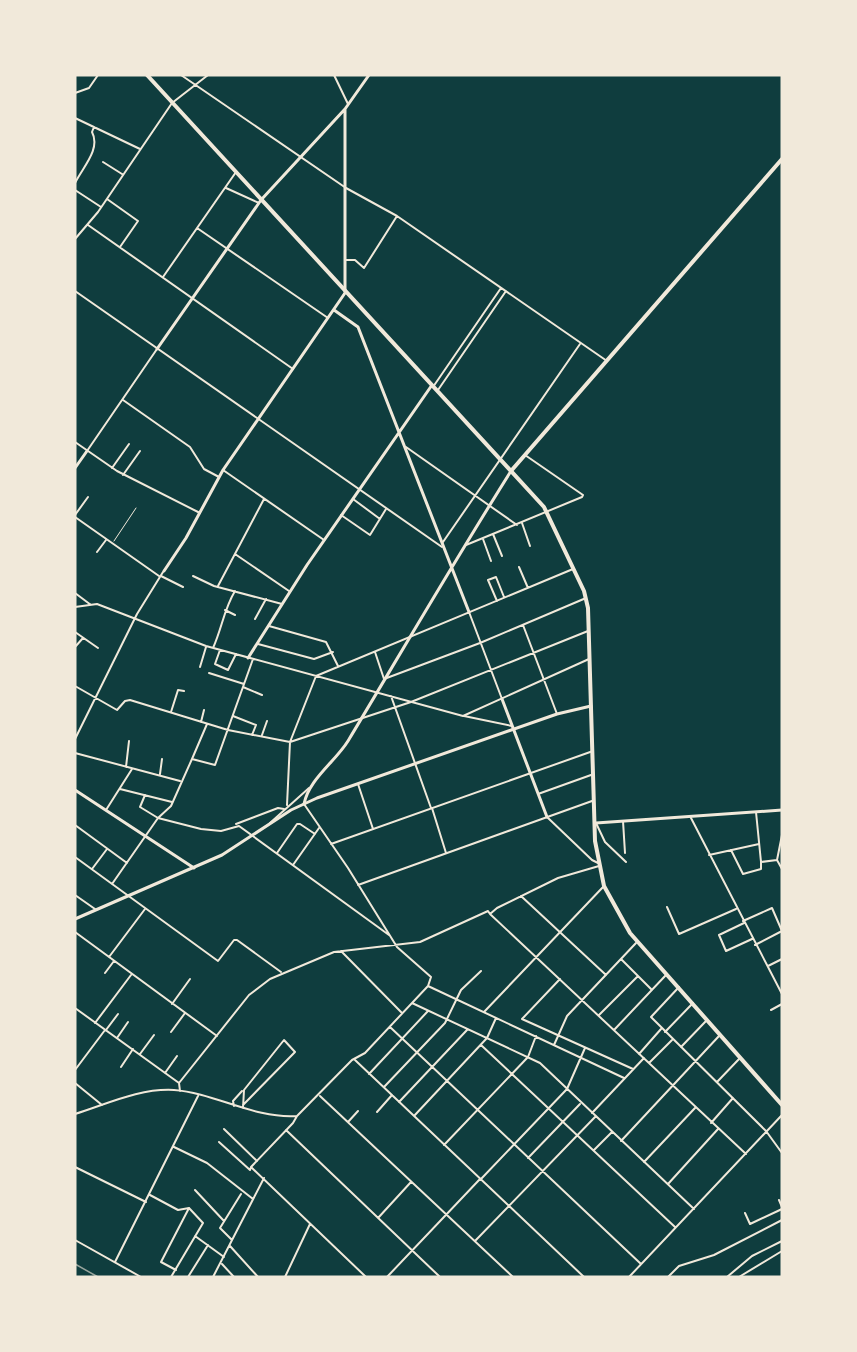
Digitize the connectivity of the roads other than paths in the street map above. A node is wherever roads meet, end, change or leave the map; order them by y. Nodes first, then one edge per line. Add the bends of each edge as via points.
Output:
1 (98, 75) edge
2 (147, 75) edge
3 (181, 75) edge
4 (208, 75) edge
5 (334, 75) edge
6 (369, 75) edge
7 (194, 85) junction
8 (75, 93) edge
9 (172, 103) junction
10 (348, 104) junction
11 (345, 109) junction
12 (75, 118) edge
13 (94, 127) junction
14 (140, 149) junction
15 (302, 156) junction
16 (782, 159) edge
17 (103, 162) dead end
18 (236, 172) junction
19 (122, 174) junction
20 (75, 183) edge
21 (226, 187) junction
22 (346, 188) junction
23 (75, 190) edge
24 (107, 199) junction
25 (260, 201) junction
26 (101, 207) junction
27 (397, 216) junction
28 (88, 225) junction
29 (198, 228) junction
30 (75, 239) edge
31 (120, 247) junction
32 (228, 248) junction
33 (345, 260) junction
34 (163, 277) junction
35 (501, 288) junction
36 (75, 291) edge
37 (506, 291) junction
38 (345, 293) junction
39 (193, 298) junction
40 (334, 310) junction
41 (328, 318) junction
42 (581, 343) junction
43 (157, 349) junction
44 (607, 361) junction
45 (293, 369) junction
46 (434, 388) junction
47 (123, 400) junction
48 (258, 419) junction
49 (399, 433) junction
50 (75, 442) edge
51 (129, 444) dead end
52 (404, 446) junction
53 (87, 450) junction
54 (140, 451) dead end
55 (525, 455) junction
56 (499, 459) junction
57 (75, 468) edge
58 (112, 468) junction
59 (223, 470) junction
60 (511, 471) junction
61 (123, 475) junction
62 (219, 477) junction
63 (358, 489) junction
64 (474, 495) junction
65 (88, 496) dead end
66 (264, 499) junction
67 (352, 499) junction
68 (489, 506) junction
69 (136, 508) dead end
70 (386, 509) junction
71 (546, 512) junction
72 (200, 513) junction
73 (341, 515) junction
74 (75, 517) edge
75 (380, 519) junction
76 (522, 523) junction
77 (517, 525) junction
78 (493, 534) junction
79 (106, 539) junction
80 (483, 539) junction
81 (324, 540) junction
82 (112, 543) junction
83 (442, 545) junction
84 (465, 545) junction
85 (530, 546) dead end
86 (97, 552) dead end
87 (235, 554) junction
88 (502, 556) dead end
89 (491, 561) dead end
90 (451, 567) junction
91 (519, 567) dead end
92 (573, 569) junction
93 (164, 571) joint
94 (160, 576) junction
95 (193, 576) dead end
96 (218, 586) junction
97 (183, 587) dead end
98 (528, 588) junction
99 (235, 591) junction
100 (289, 591) junction
101 (75, 593) edge
102 (504, 598) junction
103 (586, 598) junction
104 (266, 599) junction
105 (496, 601) junction
106 (282, 604) junction
107 (91, 605) junction
108 (75, 607) edge
109 (225, 610) junction
110 (469, 612) junction
111 (235, 615) dead end
112 (255, 619) dead end
113 (134, 620) junction
114 (523, 625) junction
115 (268, 626) junction
116 (590, 630) junction
117 (75, 632) edge
118 (409, 636) junction
119 (83, 638) junction
120 (480, 643) junction
121 (257, 644) junction
122 (206, 646) junction
123 (75, 647) edge
124 (98, 648) dead end
125 (213, 648) junction
126 (220, 650) junction
127 (375, 651) junction
128 (333, 652) junction
129 (533, 653) junction
130 (236, 654) junction
131 (248, 658) junction
132 (253, 659) junction
133 (590, 659) junction
134 (338, 666) junction
135 (200, 667) dead end
136 (490, 670) junction
137 (209, 673) dead end
138 (316, 676) junction
139 (384, 679) junction
140 (544, 680) junction
141 (243, 685) junction
142 (75, 686) edge
143 (184, 691) dead end
144 (376, 692) junction
145 (262, 695) dead end
146 (391, 696) junction
147 (94, 698) junction
148 (502, 699) junction
149 (411, 702) junction
150 (591, 706) junction
151 (395, 707) junction
152 (204, 710) dead end
153 (171, 712) junction
154 (557, 714) junction
155 (233, 716) junction
156 (464, 716) junction
157 (360, 720) junction
158 (267, 721) dead end
159 (201, 722) junction
160 (207, 724) junction
161 (513, 728) junction
162 (228, 730) junction
163 (252, 735) junction
164 (261, 736) junction
165 (75, 739) edge
166 (129, 741) dead end
167 (290, 742) junction
168 (593, 751) junction
169 (75, 753) edge
170 (162, 759) dead end
171 (192, 759) junction
172 (415, 764) junction
173 (126, 767) junction
174 (132, 769) junction
175 (530, 772) junction
176 (594, 774) junction
177 (160, 775) junction
178 (180, 781) junction
179 (358, 784) junction
180 (309, 788) junction
181 (120, 789) junction
182 (75, 790) edge
183 (538, 794) junction
184 (145, 795) junction
185 (595, 800) junction
186 (172, 802) junction
187 (304, 804) junction
188 (287, 805) junction
189 (431, 808) junction
190 (284, 809) junction
191 (106, 810) junction
192 (782, 810) edge
193 (756, 812) junction
194 (547, 817) junction
195 (690, 817) junction
196 (158, 818) junction
197 (623, 821) junction
198 (270, 823) junction
199 (596, 823) junction
200 (75, 825) edge
201 (234, 826) junction
202 (319, 828) junction
203 (373, 829) junction
204 (315, 834) junction
205 (253, 835) junction
206 (146, 836) junction
207 (331, 844) junction
208 (759, 844) junction
209 (107, 849) junction
210 (731, 850) junction
211 (277, 853) junction
212 (446, 853) junction
213 (625, 853) dead end
214 (709, 855) junction
215 (75, 857) edge
216 (777, 860) junction
217 (626, 862) dead end
218 (761, 862) junction
219 (127, 863) junction
220 (293, 865) junction
221 (599, 865) junction
222 (194, 868) junction
223 (92, 869) junction
224 (782, 869) edge
225 (112, 884) junction
226 (358, 885) junction
227 (604, 886) junction
228 (75, 895) edge
229 (129, 896) junction
230 (521, 896) junction
231 (667, 907) dead end
232 (146, 908) junction
233 (736, 909) junction
234 (96, 910) junction
235 (490, 914) junction
236 (782, 918) edge
237 (75, 920) edge
238 (777, 920) junction
239 (743, 922) junction
240 (383, 929) junction
241 (75, 932) edge
242 (560, 932) junction
243 (752, 939) junction
244 (638, 942) junction
245 (755, 945) junction
246 (397, 947) junction
247 (341, 951) junction
248 (109, 957) junction
249 (537, 957) junction
250 (621, 959) junction
251 (782, 959) edge
252 (114, 961) junction
253 (767, 966) junction
254 (480, 971) dead end
255 (105, 973) dead end
256 (282, 973) junction
257 (132, 974) junction
258 (667, 974) junction
259 (606, 975) junction
260 (638, 976) junction
261 (190, 979) dead end
262 (560, 979) junction
263 (428, 986) junction
264 (680, 987) junction
265 (652, 990) junction
266 (782, 994) edge
267 (457, 1000) junction
268 (582, 1000) junction
269 (693, 1002) junction
270 (412, 1003) junction
271 (172, 1004) junction
272 (782, 1004) edge
273 (75, 1008) edge
274 (771, 1010) dead end
275 (428, 1011) junction
276 (484, 1012) junction
277 (185, 1013) junction
278 (402, 1013) junction
279 (118, 1014) dead end
280 (598, 1016) junction
281 (496, 1018) junction
282 (708, 1019) junction
283 (447, 1020) junction
284 (128, 1022) dead end
285 (95, 1023) junction
286 (390, 1027) junction
287 (662, 1028) junction
288 (468, 1029) junction
289 (105, 1030) junction
290 (614, 1030) junction
291 (171, 1032) dead end
292 (665, 1032) junction
293 (721, 1034) junction
294 (154, 1035) dead end
295 (217, 1036) junction
296 (536, 1036) junction
297 (558, 1036) junction
298 (117, 1038) junction
299 (487, 1038) junction
300 (402, 1039) junction
301 (673, 1039) junction
302 (554, 1044) junction
303 (481, 1045) junction
304 (681, 1047) junction
305 (585, 1048) junction
306 (133, 1049) junction
307 (416, 1052) junction
308 (639, 1054) junction
309 (140, 1055) junction
310 (177, 1056) dead end
311 (528, 1057) junction
312 (581, 1057) junction
313 (741, 1057) junction
314 (644, 1058) junction
315 (354, 1059) junction
316 (695, 1061) junction
317 (649, 1063) junction
318 (121, 1067) dead end
319 (432, 1067) junction
320 (633, 1069) junction
321 (75, 1070) edge
322 (165, 1073) junction
323 (512, 1073) junction
324 (369, 1074) junction
325 (624, 1078) junction
326 (447, 1081) junction
327 (717, 1082) junction
328 (75, 1083) edge
329 (179, 1083) junction
330 (672, 1085) junction
331 (384, 1088) junction
332 (567, 1089) junction
333 (244, 1090) junction
334 (180, 1091) junction
335 (392, 1095) junction
336 (198, 1096) junction
337 (320, 1096) junction
338 (733, 1098) junction
339 (399, 1102) junction
340 (581, 1102) junction
341 (102, 1105) junction
342 (782, 1105) edge
343 (234, 1106) junction
344 (243, 1106) junction
345 (549, 1108) junction
346 (695, 1108) junction
347 (478, 1110) junction
348 (358, 1111) dead end
349 (377, 1112) dead end
350 (592, 1113) junction
351 (75, 1114) edge
352 (782, 1115) edge
353 (297, 1116) junction
354 (414, 1116) junction
355 (596, 1116) junction
356 (348, 1122) junction
357 (563, 1122) junction
358 (711, 1123) junction
359 (224, 1129) dead end
360 (718, 1129) junction
361 (286, 1131) junction
362 (766, 1131) junction
363 (612, 1132) junction
364 (578, 1136) junction
365 (621, 1141) junction
366 (219, 1142) dead end
367 (444, 1145) junction
368 (514, 1145) junction
369 (174, 1147) junction
370 (594, 1150) junction
371 (782, 1153) edge
372 (746, 1154) junction
373 (528, 1158) junction
374 (258, 1161) junction
375 (644, 1162) junction
376 (75, 1167) edge
377 (251, 1167) junction
378 (543, 1172) junction
379 (264, 1178) junction
380 (481, 1179) junction
381 (411, 1182) junction
382 (668, 1184) junction
383 (195, 1190) dead end
384 (242, 1193) junction
385 (150, 1195) junction
386 (253, 1199) junction
387 (779, 1200) dead end
388 (146, 1202) junction
389 (510, 1206) junction
390 (189, 1208) junction
391 (782, 1208) edge
392 (694, 1209) junction
393 (746, 1213) dead end
394 (446, 1215) junction
395 (378, 1218) junction
396 (782, 1220) edge
397 (225, 1221) junction
398 (310, 1224) junction
399 (750, 1224) junction
400 (675, 1227) junction
401 (755, 1233) junction
402 (195, 1236) junction
403 (75, 1240) edge
404 (232, 1240) junction
405 (475, 1241) junction
406 (782, 1242) edge
407 (208, 1245) junction
408 (230, 1245) junction
409 (412, 1250) junction
410 (782, 1251) edge
411 (224, 1257) junction
412 (115, 1263) junction
413 (221, 1263) junction
414 (641, 1264) junction
415 (174, 1274) edge
416 (141, 1277) edge
417 (180, 1277) edge
418 (188, 1277) edge
419 (213, 1277) edge
420 (234, 1277) edge
421 (258, 1277) edge
422 (285, 1277) edge
423 (366, 1277) edge
424 (387, 1277) edge
425 (440, 1277) edge
426 (513, 1277) edge
427 (584, 1277) edge
428 (629, 1277) edge
429 (668, 1277) edge
430 (727, 1277) edge
431 (739, 1277) edge

1 - 8 street via 89,88
2 - 9 main road
3 - 7 street
4 - 7 street
5 - 10 street
6 - 10 street
7 - 9 street
7 - 15 street
9 - 14 street
9 - 18 main road
10 - 11 street
11 - 15 street
11 - 22 street
12 - 13 street
13 - 14 street
13 - 20 street via 95,148
14 - 19 street
15 - 22 street
15 - 25 street
16 - 44 main road
17 - 19 street
18 - 21 street
18 - 25 main road
19 - 24 street
21 - 25 street
21 - 29 street
22 - 27 street
22 - 33 street
23 - 26 street
24 - 26 street
24 - 31 street via 138,221
25 - 32 street
25 - 38 main road
26 - 28 street
27 - 33 street via 364,267 355,260
27 - 35 street
28 - 30 street
28 - 31 street
29 - 32 street
29 - 34 street
31 - 34 street
32 - 39 street
32 - 41 street
33 - 38 street
34 - 39 street
35 - 37 street
35 - 46 street
36 - 43 street
37 - 42 street
37 - 46 street
38 - 40 street
38 - 46 main road
39 - 43 street
39 - 45 street
40 - 41 street
40 - 49 street via 358,327
41 - 45 street
42 - 44 street
42 - 56 street
43 - 47 street
43 - 48 street
44 - 55 main road
45 - 48 street
46 - 49 street
46 - 56 main road
47 - 53 street
47 - 62 street via 193,449 204,469
48 - 59 street
48 - 63 street
49 - 52 street
49 - 63 street
50 - 53 street
51 - 58 street
52 - 64 street
52 - 83 street
53 - 57 street
53 - 58 street
54 - 61 street
55 - 60 main road
55 - 71 street via 583,495
56 - 60 main road
56 - 64 street
58 - 61 street
59 - 62 street
59 - 66 street
60 - 68 street
60 - 71 main road
61 - 72 street
62 - 72 street
63 - 67 street
63 - 70 street
64 - 68 street
64 - 83 street
65 - 74 street
66 - 81 street
66 - 87 street
67 - 73 street
67 - 75 street
68 - 77 street
68 - 84 street
69 - 82 lane
70 - 75 street
70 - 83 street
71 - 76 street
71 - 92 main road
72 - 93 street
73 - 75 street via 370,535
73 - 81 street
74 - 79 street
76 - 77 street
76 - 85 street
77 - 78 street
78 - 80 street
78 - 88 street
79 - 82 street
79 - 86 street
80 - 84 street
80 - 89 street
81 - 100 street
82 - 94 street
83 - 90 street
84 - 90 street
87 - 96 street
87 - 100 street
90 - 110 street
90 - 118 street
91 - 98 street
92 - 98 street
92 - 103 main road
93 - 94 street
94 - 97 street
94 - 113 street
95 - 96 street
96 - 99 street
98 - 102 street
99 - 104 street
99 - 109 street
100 - 106 street
101 - 107 street
102 - 105 street
102 - 105 street via 496,578 488,580
103 - 114 street
103 - 116 main road
104 - 106 street
104 - 112 street
105 - 110 street
106 - 115 street
107 - 108 street
107 - 113 street
109 - 111 street
109 - 125 street
110 - 118 street
110 - 120 street
113 - 122 street
113 - 147 street
114 - 120 street
114 - 129 street
115 - 121 street
115 - 128 street via 326,642
116 - 129 street
116 - 133 main road
117 - 119 street
118 - 127 street
118 - 139 street
119 - 123 street
119 - 124 street
120 - 136 street
120 - 139 street
121 - 128 street via 314,659
121 - 131 street
122 - 125 street
122 - 135 street
125 - 126 street
126 - 130 street
126 - 130 street via 215,664 228,670
127 - 134 street
127 - 139 street
128 - 134 street
129 - 136 street
129 - 140 street
130 - 131 street
131 - 132 street
132 - 138 street
132 - 141 street
133 - 140 street
133 - 150 main road
134 - 138 street
136 - 148 street
136 - 149 street
137 - 141 street
138 - 144 street
138 - 167 street
139 - 144 street
140 - 148 street
140 - 154 street
141 - 145 street
141 - 155 street
142 - 147 street
143 - 153 street via 178,690
144 - 146 street
144 - 157 street
146 - 149 street
146 - 151 street
147 - 153 street via 117,710 127,700
147 - 165 street
148 - 156 street
148 - 161 street
149 - 151 street
149 - 156 street
150 - 154 street
150 - 168 main road
151 - 157 street
151 - 172 street
152 - 159 street
153 - 159 street
154 - 161 street
155 - 162 street
155 - 163 street via 256,725
156 - 161 street
157 - 167 street
157 - 180 street via 346,744
158 - 164 street
159 - 160 street
160 - 162 street
160 - 171 street
161 - 172 street
161 - 175 street
162 - 163 street
162 - 171 street via 215,765
163 - 164 street
164 - 167 street
166 - 173 street
167 - 188 street
168 - 175 street
168 - 176 main road
169 - 173 street
170 - 177 street
171 - 178 street
172 - 179 street
172 - 189 street
173 - 174 street
174 - 177 street
174 - 181 street
175 - 183 street
175 - 189 street
176 - 183 street
176 - 185 main road
177 - 178 street
178 - 186 street
179 - 187 street
179 - 203 street
180 - 187 street
180 - 188 street
181 - 184 street
181 - 191 street
182 - 191 street
183 - 194 street
184 - 186 street
184 - 196 street via 140,807
185 - 194 street
185 - 199 main road
186 - 196 street
187 - 198 street
187 - 202 street
188 - 190 street
189 - 203 street
189 - 212 street
190 - 198 street
190 - 201 street
191 - 206 street
192 - 193 street
192 - 216 street
193 - 195 street
193 - 208 street
194 - 212 street
194 - 221 street
195 - 197 street
195 - 214 street
196 - 201 street via 213,831
196 - 206 street
197 - 199 street
197 - 213 street
198 - 205 street
199 - 217 street via 605,842
199 - 221 main road
200 - 209 street
201 - 205 street
202 - 204 street
202 - 207 street
203 - 207 street
204 - 211 street via 297,824
204 - 220 street
205 - 211 street
205 - 222 street
206 - 219 street
206 - 222 street
207 - 226 street
208 - 210 street
208 - 218 street
209 - 219 street
209 - 223 street
210 - 214 street
210 - 218 street via 743,874 761,869
211 - 220 street
212 - 226 street
214 - 233 street
215 - 223 street
216 - 218 street
216 - 224 street
219 - 225 street
220 - 240 street
221 - 227 main road
221 - 230 street
222 - 229 street
223 - 225 street
225 - 229 street
226 - 240 street
227 - 242 street
227 - 244 main road via 618,915
228 - 234 street
229 - 232 street
229 - 234 street
230 - 235 street
230 - 242 street
231 - 233 street via 680,934
232 - 248 street
232 - 256 street via 218,961 237,940
233 - 239 street
234 - 237 street
235 - 246 street via 488,911 428,940
235 - 249 street
236 - 238 street
238 - 239 street via 772,908
238 - 245 street via 782,931
239 - 243 street
239 - 243 street via 719,935 726,951
240 - 246 street
241 - 248 street
242 - 249 street
242 - 259 street
243 - 245 street
244 - 250 street
244 - 258 main road
245 - 253 street
246 - 247 street
246 - 263 street via 431,977
247 - 256 street
247 - 278 street
248 - 252 street
249 - 262 street
249 - 276 street
250 - 259 street
250 - 260 street
251 - 253 street
252 - 255 street
252 - 257 street
253 - 266 street
254 - 267 street via 461,990
256 - 295 street via 249,995
257 - 271 street
257 - 285 street
258 - 264 main road
258 - 265 street
259 - 268 street
260 - 265 street
260 - 280 street
261 - 271 street
262 - 268 street
262 - 297 street via 522,1019
263 - 267 street
263 - 270 street
264 - 269 main road
264 - 287 street via 651,1017
265 - 290 street
267 - 276 street
267 - 283 street
268 - 280 street
268 - 297 street via 567,1016
269 - 282 main road
269 - 292 street
270 - 275 street
270 - 278 street
271 - 277 street
272 - 274 street
273 - 285 street
275 - 283 street
275 - 300 street
276 - 281 street
277 - 291 street
277 - 295 street
278 - 286 street
279 - 289 street
280 - 290 street
281 - 296 street
281 - 299 street
282 - 293 main road
282 - 304 street
283 - 288 street
283 - 307 street
284 - 298 street
285 - 289 street
286 - 300 street
286 - 315 street
287 - 292 street
287 - 308 street
288 - 299 street
288 - 319 street
289 - 298 street
289 - 321 street
290 - 308 street
292 - 301 street
293 - 313 main road
293 - 316 street
294 - 309 street
295 - 329 street
296 - 302 street
296 - 311 street
297 - 302 street
297 - 305 street
298 - 306 street
299 - 303 street
299 - 311 street
300 - 307 street
300 - 324 street
301 - 304 street
301 - 317 street
302 - 312 street
303 - 323 street
303 - 326 street
304 - 316 street
305 - 312 street
305 - 320 street
306 - 309 street
306 - 318 street
307 - 319 street
307 - 331 street
308 - 314 street
309 - 322 street
310 - 322 street
311 - 323 street
311 - 332 street via 543,1065
312 - 325 street
312 - 332 street
313 - 327 street
313 - 342 main road
314 - 317 street
314 - 320 street
315 - 324 street
315 - 337 street
316 - 327 street
316 - 330 street
317 - 330 street
319 - 326 street
319 - 339 street
320 - 325 street
322 - 329 street
323 - 345 street
323 - 347 street
324 - 331 street
325 - 350 street
326 - 347 street
326 - 354 street
327 - 338 street
328 - 341 street
329 - 334 street
330 - 346 street
330 - 365 street
331 - 335 street
332 - 340 street
332 - 345 street
333 - 343 street via 233,1101
333 - 344 street
333 - 344 street via 284,1040 295,1052
334 - 336 street
334 - 341 street via 151,1092
335 - 339 street
335 - 349 street
336 - 343 street
336 - 369 street
337 - 353 street
337 - 356 street
338 - 358 street
338 - 362 street
339 - 354 street
340 - 350 street
340 - 357 street
341 - 351 street
343 - 344 street
344 - 353 street via 278,1116
345 - 357 street
345 - 368 street
346 - 358 street
346 - 375 street
347 - 367 street
347 - 368 street
348 - 356 street
350 - 355 street
352 - 362 street
353 - 361 street
354 - 367 street
355 - 363 street
355 - 364 street
356 - 381 street
357 - 364 street
357 - 373 street
358 - 360 street
359 - 374 street
360 - 372 street
360 - 382 street
361 - 374 street
361 - 395 street
362 - 371 street
362 - 372 street
363 - 365 street
363 - 370 street
364 - 370 street
364 - 378 street
365 - 375 street
366 - 377 street via 250,1170
367 - 380 street
368 - 373 street
368 - 380 street
369 - 384 street via 207,1163
369 - 385 street
370 - 400 street
372 - 392 street
373 - 378 street
374 - 377 street
375 - 382 street
376 - 388 street
377 - 379 street
378 - 389 street
378 - 414 street
379 - 386 street
379 - 398 street
380 - 389 street
380 - 394 street
381 - 394 street
381 - 395 street
382 - 392 street
383 - 397 street
384 - 386 street
384 - 397 street
385 - 388 street
385 - 390 street via 178,1210
386 - 404 street
387 - 391 street
388 - 412 street
389 - 405 street
389 - 427 street
390 - 402 street via 203,1222
390 - 415 street via 161,1262
391 - 399 street
392 - 400 street
393 - 399 street
394 - 405 street
394 - 409 street
395 - 409 street
396 - 401 street
397 - 404 street via 220,1228
398 - 422 street
398 - 423 street
399 - 401 street
400 - 414 street
401 - 429 street via 714,1255 679,1266
402 - 407 street
402 - 415 street
403 - 412 street
404 - 408 street
405 - 426 street
406 - 430 street via 752,1256
407 - 411 street
407 - 418 street
408 - 411 street
408 - 421 street
409 - 424 street
409 - 425 street
410 - 431 street
411 - 413 street
412 - 416 street
413 - 419 street
413 - 420 street
414 - 428 street
415 - 417 street

